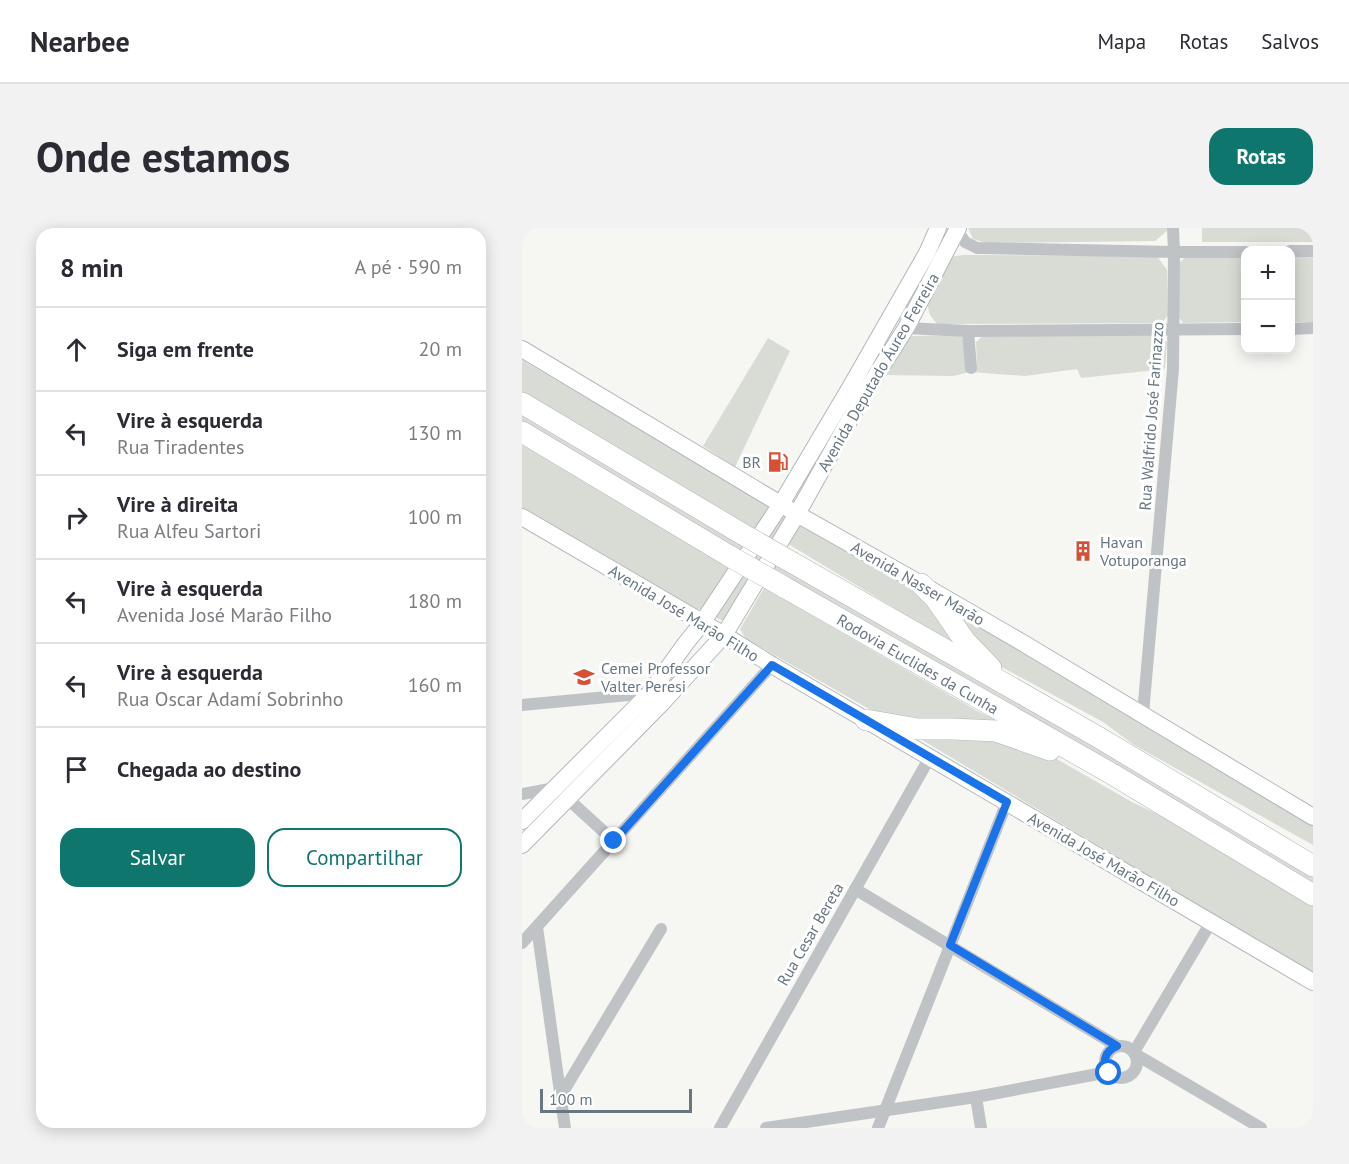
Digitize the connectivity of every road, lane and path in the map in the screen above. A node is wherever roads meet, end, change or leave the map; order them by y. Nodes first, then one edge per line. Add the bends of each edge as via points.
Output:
1 (938, 228) edge
2 (1173, 228) edge
3 (957, 229) edge
4 (1295, 251) edge
5 (1313, 251) edge
6 (1174, 252) junction
7 (1241, 252) edge
8 (906, 328) junction
9 (1313, 328) edge
10 (1174, 329) junction
11 (1241, 329) edge
12 (1295, 329) edge
13 (968, 331) junction
14 (522, 349) edge
15 (971, 368) dead end
16 (857, 390) junction
17 (522, 403) edge
18 (522, 432) edge
19 (781, 504) junction
20 (797, 514) junction
21 (522, 517) edge
22 (921, 584) junction
23 (702, 623) junction
24 (724, 635) junction
25 (772, 665) junction
26 (1008, 686) junction
27 (655, 699) junction
28 (522, 705) edge
29 (1143, 714) junction
30 (866, 720) junction
31 (930, 757) junction
32 (1112, 774) junction
33 (522, 794) edge
34 (561, 794) junction
35 (1007, 802) junction
36 (1313, 817) edge
37 (522, 821) edge
38 (614, 841) junction
39 (522, 845) edge
40 (1313, 866) edge
41 (855, 889) junction
42 (1313, 895) edge
43 (1211, 922) junction
44 (537, 927) junction
45 (661, 929) dead end
46 (522, 943) edge
47 (950, 945) junction
48 (1313, 982) edge
49 (1131, 1049) junction
50 (1104, 1070) junction
51 (560, 1096) junction
52 (976, 1097) junction
53 (884, 1110) junction
54 (565, 1128) edge
55 (720, 1128) edge
56 (766, 1128) edge
57 (878, 1128) edge
58 (981, 1128) edge
59 (1262, 1128) edge

1 - 16 main road, Avenida Deputado Áureo Ferreira
2 - 6 street, Rua Walfrido José Farinazzo
3 - 6 street via 965,242 977,248
3 - 8 main road, Avenida Deputado Áureo Ferreira
4 - 5 street
6 - 7 street
6 - 10 street, Rua Walfrido José Farinazzo
8 - 13 street
8 - 16 main road, Avenida Deputado Áureo Ferreira
9 - 12 street
10 - 11 street
10 - 13 street
10 - 29 street, Rua Walfrido José Farinazzo
13 - 15 street
14 - 19 main road, Avenida Nasser Marão
16 - 19 main road, Avenida Deputado Áureo Ferreira
16 - 20 main road, Avenida Deputado Áureo Ferreira
17 - 26 highway, Rodovia Euclides da Cunha, bridge
18 - 32 highway, Rodovia Euclides da Cunha, bridge via 731,557
19 - 20 main road, Avenida Nasser Marão
19 - 23 main road, Avenida Deputado Áureo Ferreira
20 - 22 main road, Avenida Nasser Marão
20 - 24 main road, Avenida Deputado Áureo Ferreira
21 - 23 main road, Avenida José Marão Filho
22 - 26 highway via 935,597 965,641
22 - 29 main road, Avenida Nasser Marão
23 - 24 main road, Avenida José Marão Filho
23 - 27 main road, Avenida Deputado Áureo Ferreira via 686,643
24 - 25 main road, Avenida José Marão Filho
24 - 27 main road, Avenida Deputado Áureo Ferreira
25 - 30 main road, Avenida José Marão Filho
25 - 38 street
26 - 40 highway, Rodovia Euclides da Cunha
27 - 28 street
27 - 34 main road
29 - 36 main road, Avenida Nasser Marão
30 - 31 main road, Avenida José Marão Filho
30 - 32 highway via 918,729 996,732
31 - 35 main road, Avenida José Marão Filho
31 - 41 street, Rua Cesar Bereta
32 - 42 highway, Rodovia Euclides da Cunha
33 - 34 street
34 - 37 main road
34 - 38 street
34 - 39 main road
35 - 43 main road, Avenida José Marão Filho
35 - 47 street
38 - 44 street
41 - 47 street
41 - 55 street, Rua Cesar Bereta
43 - 48 main road, Avenida José Marão Filho
43 - 49 street
44 - 46 street
44 - 51 street
45 - 51 street
47 - 49 street
47 - 53 street
49 - 50 street via 1108,1052
49 - 50 street via 1137,1063 1131,1075 1118,1078
49 - 59 street
50 - 52 street
51 - 54 street
52 - 53 street
52 - 58 street
53 - 56 street
53 - 57 street

